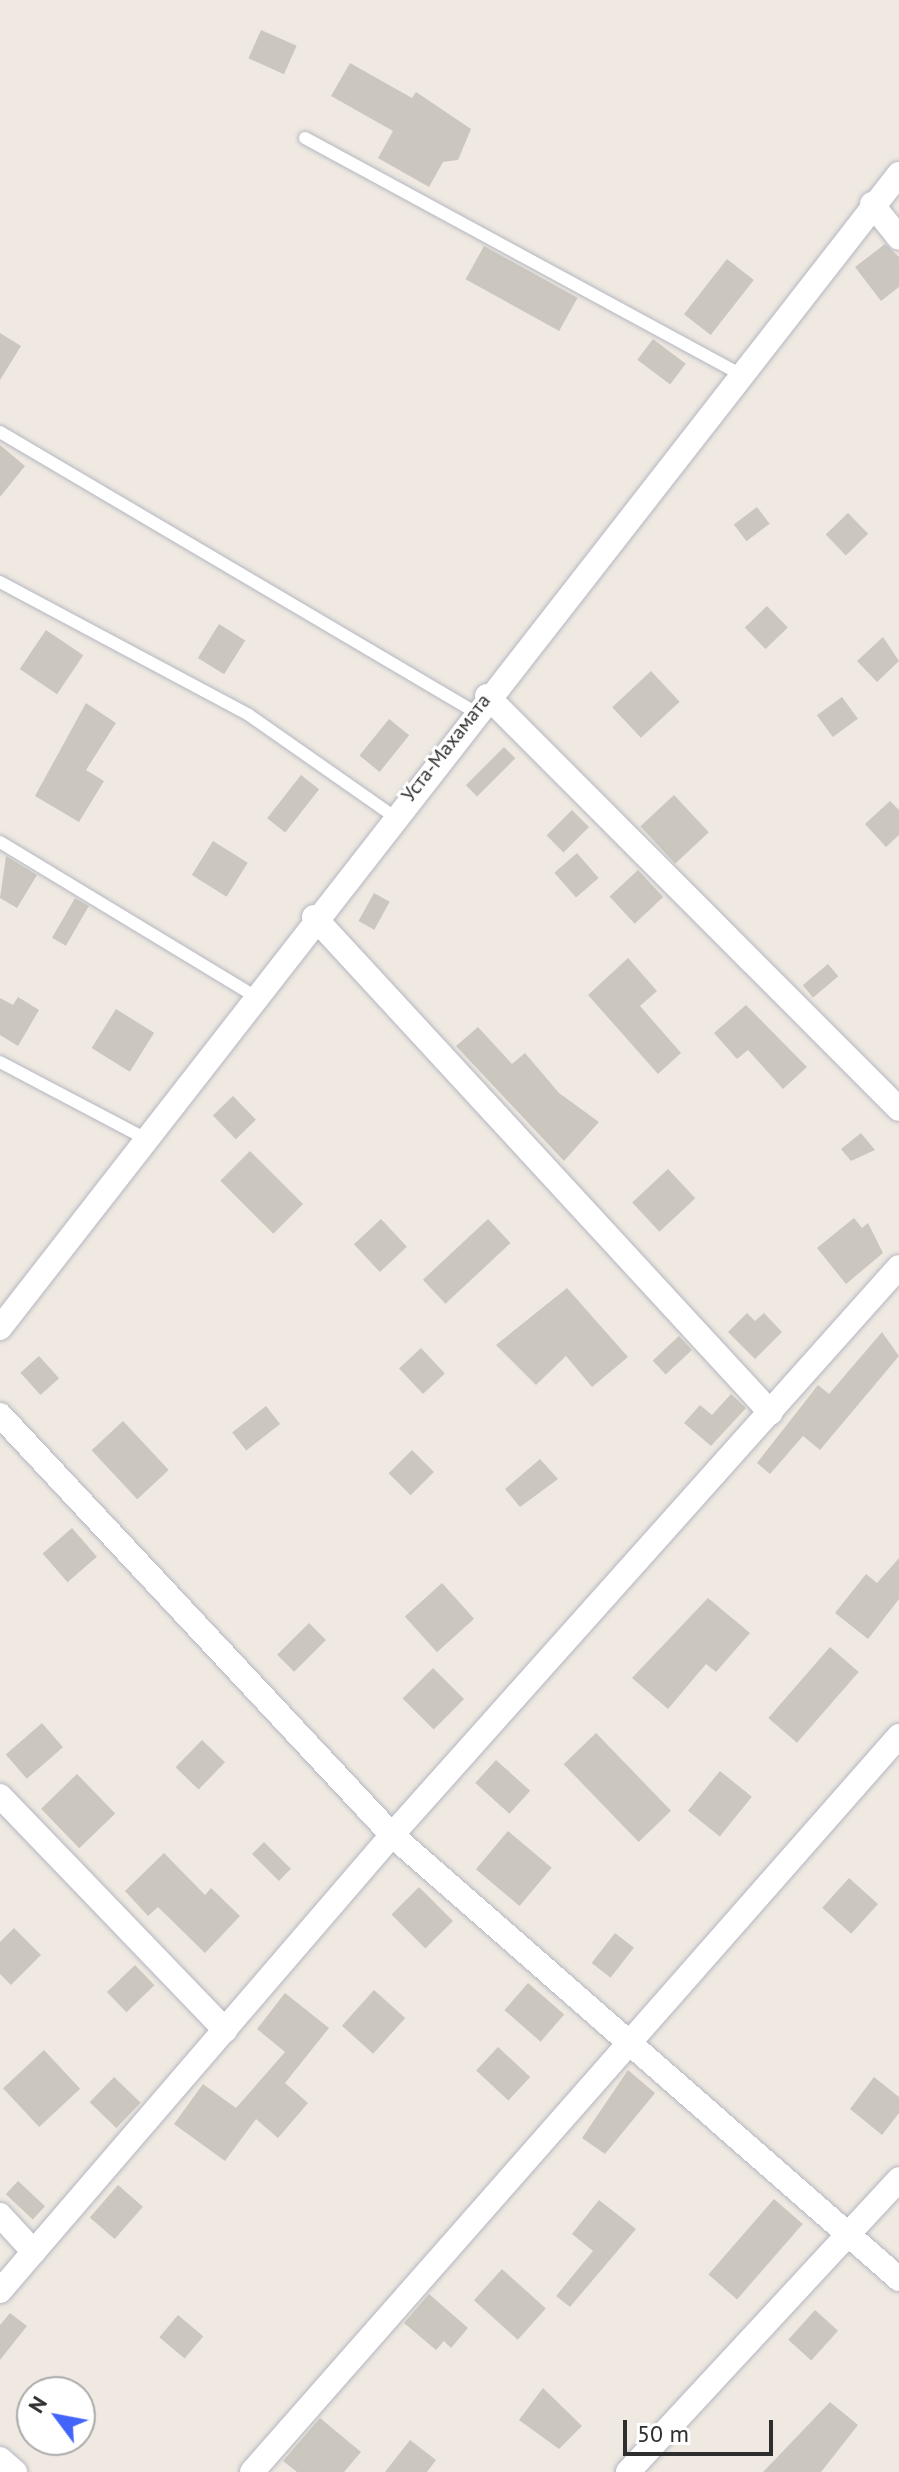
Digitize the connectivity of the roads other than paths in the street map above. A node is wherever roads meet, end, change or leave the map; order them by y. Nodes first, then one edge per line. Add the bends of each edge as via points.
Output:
1 (305, 138) dead end
2 (899, 174) edge
3 (872, 204) junction
4 (899, 238) edge
5 (739, 374) junction
6 (0, 432) edge
7 (0, 582) edge
8 (481, 704) junction
9 (393, 816) junction
10 (0, 842) edge
11 (314, 917) junction
12 (253, 995) junction
13 (0, 1062) edge
14 (899, 1109) edge
15 (142, 1137) junction
16 (899, 1267) edge
17 (0, 1328) edge
18 (771, 1413) junction
19 (0, 1415) edge
20 (899, 1736) edge
21 (0, 1796) edge
22 (392, 1835) junction
23 (225, 2030) junction
24 (628, 2047) junction
25 (899, 2179) edge
26 (0, 2215) edge
27 (850, 2237) junction
28 (34, 2252) junction
29 (899, 2279) edge
30 (0, 2291) edge
31 (0, 2459) edge
32 (15, 2472) edge
33 (252, 2472) edge
34 (628, 2472) edge

1 - 5 lane
2 - 3 street, Уста-Махамата
3 - 4 street
3 - 5 street, Уста-Махамата
5 - 8 street, Уста-Махамата
6 - 8 lane
7 - 9 lane via 249,715
8 - 9 street, Уста-Махамата
8 - 14 street
9 - 11 street, Уста-Махамата
10 - 12 lane
11 - 12 street, Уста-Махамата
11 - 18 street
12 - 15 street, Уста-Махамата
13 - 15 lane
15 - 17 street, Уста-Махамата
16 - 18 street
18 - 22 street
19 - 22 street
20 - 24 street
21 - 23 street
22 - 23 street
22 - 24 street
23 - 28 street
24 - 27 street
24 - 33 street
25 - 27 street
26 - 28 street
27 - 29 street
27 - 34 street
28 - 30 street
31 - 32 street

